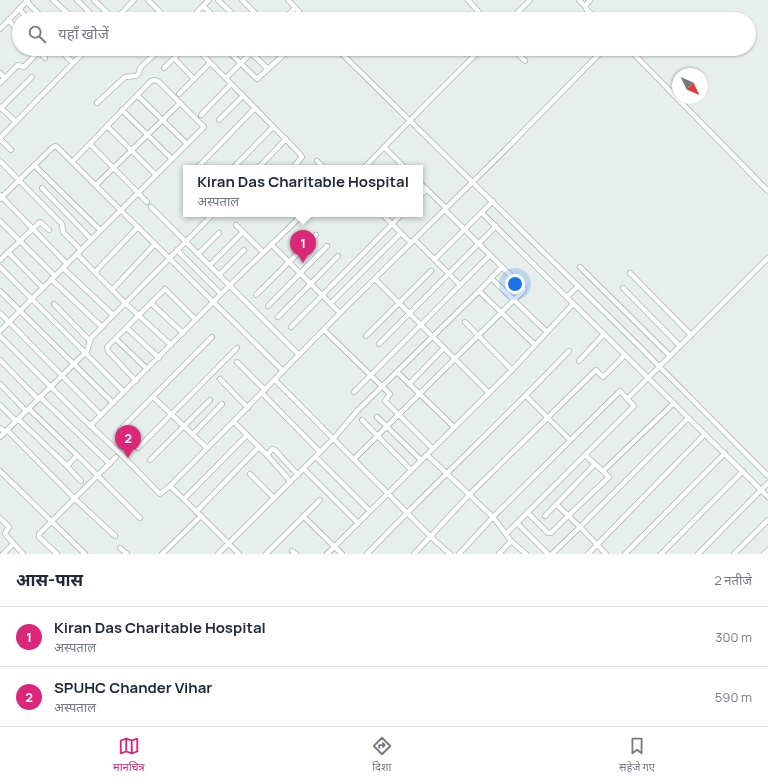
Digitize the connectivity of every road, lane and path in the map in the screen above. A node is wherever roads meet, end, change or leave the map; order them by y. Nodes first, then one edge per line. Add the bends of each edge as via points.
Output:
1 (53, 0) edge
2 (77, 0) edge
3 (94, 0) edge
4 (134, 0) edge
5 (148, 0) edge
6 (209, 0) edge
7 (218, 0) edge
8 (242, 0) edge
9 (288, 0) edge
10 (468, 0) edge
11 (530, 0) edge
12 (579, 0) edge
13 (590, 0) edge
14 (25, 1) edge
15 (203, 6) junction
16 (585, 6) junction
17 (295, 8) junction
18 (19, 9) junction
19 (16, 12) edge
20 (22, 12) edge
21 (37, 12) edge
22 (66, 12) edge
23 (89, 12) edge
24 (107, 12) edge
25 (122, 12) edge
26 (160, 12) edge
27 (198, 12) edge
28 (209, 12) edge
29 (231, 12) edge
30 (254, 12) edge
31 (291, 12) edge
32 (299, 12) edge
33 (479, 12) edge
34 (518, 12) edge
35 (589, 12) edge
36 (12, 16) edge
37 (8, 20) junction
38 (12, 24) edge
39 (0, 28) edge
40 (33, 56) edge
41 (66, 56) edge
42 (80, 56) edge
43 (153, 56) edge
44 (204, 56) edge
45 (233, 56) edge
46 (246, 56) edge
47 (256, 56) edge
48 (282, 56) edge
49 (344, 56) edge
50 (474, 56) edge
51 (520, 56) edge
52 (597, 56) edge
53 (636, 56) edge
54 (174, 58) joint
55 (525, 61) dead end
56 (73, 63) junction
57 (210, 63) junction
58 (240, 63) junction
59 (164, 68) dead end
60 (268, 69) junction
61 (0, 73) edge
62 (32, 77) dead end
63 (5, 78) junction
64 (226, 78) junction
65 (194, 79) junction
66 (0, 83) edge
67 (231, 84) junction
68 (179, 94) dead end
69 (137, 95) junction
70 (243, 96) junction
71 (97, 103) dead end
72 (180, 103) junction
73 (0, 108) edge
74 (255, 108) junction
75 (122, 110) junction
76 (201, 115) dead end
77 (162, 120) junction
78 (219, 120) dead end
79 (410, 120) junction
80 (16, 122) junction
81 (107, 126) junction
82 (273, 127) junction
83 (147, 135) junction
84 (0, 138) edge
85 (286, 139) junction
86 (90, 144) junction
87 (187, 144) junction
88 (384, 147) junction
89 (11, 150) dead end
90 (131, 150) junction
91 (172, 159) junction
92 (0, 161) edge
93 (73, 161) junction
94 (317, 161) dead end
95 (34, 165) junction
96 (200, 165) edge
97 (236, 165) edge
98 (261, 165) edge
99 (295, 165) edge
100 (321, 165) edge
101 (367, 165) edge
102 (402, 165) edge
103 (114, 168) junction
104 (156, 175) junction
105 (20, 180) junction
106 (473, 182) junction
107 (96, 185) junction
108 (423, 186) edge
109 (42, 188) dead end
110 (427, 189) junction
111 (768, 191) edge
112 (138, 192) junction
113 (423, 193) edge
114 (1, 197) edge
115 (493, 201) junction
116 (147, 202) dead end
117 (151, 207) dead end
118 (120, 209) junction
119 (445, 209) junction
120 (482, 213) junction
121 (210, 217) edge
122 (300, 217) edge
123 (385, 217) edge
124 (399, 217) edge
125 (0, 221) edge
126 (392, 224) junction
127 (236, 225) dead end
128 (496, 226) junction
129 (138, 227) junction
130 (32, 229) junction
131 (50, 230) dead end
132 (100, 230) junction
133 (464, 230) junction
134 (243, 232) junction
135 (401, 232) junction
136 (220, 234) dead end
137 (316, 235) dead end
138 (91, 239) junction
139 (413, 241) junction
140 (19, 242) junction
141 (186, 242) junction
142 (155, 244) junction
143 (271, 244) junction
144 (478, 244) junction
145 (327, 246) dead end
146 (81, 250) junction
147 (177, 250) junction
148 (244, 250) dead end
149 (8, 252) junction
150 (263, 252) junction
151 (77, 254) junction
152 (198, 254) junction
153 (490, 255) junction
154 (338, 256) dead end
155 (169, 258) junction
156 (768, 258) edge
157 (435, 259) junction
158 (0, 260) edge
159 (290, 262) junction
160 (67, 264) junction
161 (210, 265) junction
162 (0, 267) edge
163 (502, 267) junction
164 (580, 267) dead end
165 (63, 268) junction
166 (431, 270) dead end
167 (95, 272) junction
168 (301, 273) junction
169 (449, 273) junction
170 (630, 273) dead end
171 (219, 275) junction
172 (53, 278) junction
173 (491, 278) junction
174 (375, 279) junction
175 (311, 283) junction
176 (460, 285) junction
177 (230, 286) junction
178 (578, 286) junction
179 (42, 288) junction
180 (622, 288) dead end
181 (112, 290) junction
182 (478, 291) junction
183 (0, 292) edge
184 (221, 294) junction
185 (256, 295) dead end
186 (322, 295) junction
187 (567, 297) junction
188 (32, 299) junction
189 (513, 300) junction
190 (213, 302) junction
191 (125, 303) junction
192 (151, 303) junction
193 (331, 303) junction
194 (399, 303) junction
195 (54, 304) dead end
196 (573, 304) junction
197 (268, 306) dead end
198 (20, 310) junction
199 (501, 312) junction
200 (0, 313) edge
201 (340, 313) junction
202 (409, 313) junction
203 (113, 316) junction
204 (139, 316) junction
205 (278, 318) dead end
206 (196, 320) junction
207 (9, 322) junction
208 (465, 322) dead end
209 (421, 325) junction
210 (102, 327) junction
211 (291, 327) dead end
212 (127, 328) junction
213 (324, 330) junction
214 (0, 331) edge
215 (547, 332) junction
216 (183, 333) junction
217 (604, 334) junction
218 (478, 335) junction
219 (691, 335) junction
220 (0, 336) edge
221 (366, 336) dead end
222 (212, 337) dead end
223 (433, 337) junction
224 (116, 339) junction
225 (90, 341) junction
226 (379, 344) dead end
227 (171, 345) junction
228 (535, 345) junction
229 (680, 346) junction
230 (237, 348) dead end
231 (444, 348) junction
232 (569, 351) dead end
233 (84, 353) junction
234 (299, 355) junction
235 (625, 355) junction
236 (670, 356) junction
237 (159, 358) junction
238 (454, 358) junction
239 (0, 360) edge
240 (579, 361) dead end
241 (237, 362) dead end
242 (74, 364) junction
243 (660, 367) junction
244 (147, 369) junction
245 (512, 370) junction
246 (283, 371) junction
247 (397, 372) junction
248 (371, 375) junction
249 (62, 376) junction
250 (649, 378) junction
251 (220, 379) dead end
252 (275, 380) junction
253 (136, 381) junction
254 (0, 384) edge
255 (409, 384) junction
256 (382, 386) junction
257 (52, 387) junction
258 (124, 392) junction
259 (264, 392) junction
260 (354, 392) dead end
261 (489, 393) junction
262 (419, 394) junction
263 (154, 396) junction
264 (526, 396) junction
265 (39, 398) junction
266 (627, 399) junction
267 (210, 400) dead end
268 (113, 403) junction
269 (674, 403) junction
270 (222, 404) dead end
271 (0, 405) edge
272 (248, 408) junction
273 (27, 410) junction
274 (172, 414) junction
275 (399, 414) junction
276 (101, 415) junction
277 (377, 416) dead end
278 (547, 418) junction
279 (688, 418) junction
280 (17, 420) junction
281 (362, 420) dead end
282 (234, 422) junction
283 (90, 426) junction
284 (184, 426) junction
285 (387, 426) junction
286 (0, 428) edge
287 (454, 428) junction
288 (120, 430) dead end
289 (6, 431) junction
290 (193, 434) junction
291 (705, 434) junction
292 (247, 435) junction
293 (378, 435) junction
294 (0, 437) edge
295 (334, 438) junction
296 (570, 440) junction
297 (138, 448) dead end
298 (207, 448) junction
299 (259, 448) junction
300 (433, 449) junction
301 (320, 452) junction
302 (725, 453) junction
303 (77, 455) junction
304 (267, 455) junction
305 (427, 455) junction
306 (585, 455) junction
307 (116, 457) dead end
308 (316, 457) junction
309 (354, 459) junction
310 (150, 460) dead end
311 (421, 460) junction
312 (65, 464) junction
313 (110, 464) junction
314 (595, 464) junction
315 (304, 469) junction
316 (411, 470) junction
317 (0, 471) edge
318 (603, 471) junction
319 (743, 471) junction
320 (447, 473) junction
321 (250, 474) dead end
322 (98, 475) junction
323 (298, 475) junction
324 (768, 476) edge
325 (81, 481) dead end
326 (291, 482) junction
327 (768, 483) edge
328 (170, 486) junction
329 (762, 490) junction
330 (388, 493) junction
331 (469, 496) junction
332 (768, 497) edge
333 (274, 498) junction
334 (75, 499) junction
335 (184, 499) junction
336 (320, 500) dead end
337 (556, 504) junction
338 (370, 511) junction
339 (196, 512) junction
340 (406, 512) junction
341 (527, 512) junction
342 (201, 516) junction
343 (303, 516) junction
344 (545, 516) dead end
345 (568, 516) junction
346 (493, 517) junction
347 (0, 518) edge
348 (140, 518) dead end
349 (768, 520) edge
350 (52, 521) junction
351 (358, 522) junction
352 (517, 523) junction
353 (580, 527) junction
354 (506, 534) junction
355 (115, 536) dead end
356 (431, 537) junction
357 (512, 541) junction
358 (13, 544) junction
359 (228, 544) junction
360 (597, 544) junction
361 (334, 546) junction
362 (120, 548) dead end
363 (768, 550) edge
364 (3, 554) edge
365 (22, 554) edge
366 (57, 554) edge
367 (85, 554) edge
368 (127, 554) edge
369 (162, 554) edge
370 (218, 554) edge
371 (239, 554) edge
372 (266, 554) edge
373 (327, 554) edge
374 (342, 554) edge
375 (367, 554) edge
376 (414, 554) edge
377 (450, 554) edge
378 (459, 554) edge
379 (499, 554) edge
380 (526, 554) edge
381 (548, 554) edge
382 (552, 554) edge
383 (588, 554) edge
384 (606, 554) edge
385 (625, 554) edge
386 (660, 554) edge
387 (698, 554) edge
388 (734, 554) edge
389 (764, 554) edge

1 - 22 street
2 - 23 street
3 - 24 street
4 - 25 street
5 - 26 street
6 - 15 street
7 - 29 street
8 - 30 street
9 - 17 street
10 - 33 street
11 - 34 street
12 - 16 street
13 - 16 street
14 - 18 street
14 - 21 street
15 - 27 street
15 - 28 street
16 - 35 street
17 - 31 street
17 - 32 street
18 - 19 street
18 - 20 street
36 - 37 street
37 - 38 street
37 - 39 street
40 - 63 street via 24,67 18,65
41 - 56 street
42 - 56 street
43 - 71 street via 140,68 136,76 125,77
44 - 57 street
45 - 58 street
46 - 58 street
47 - 60 street
48 - 60 street
49 - 79 street
50 - 79 street
51 - 55 street
52 - 106 street
53 - 111 street
54 - 59 street
54 - 65 street
56 - 80 street
57 - 64 street
57 - 65 street
58 - 60 street via 257,79
58 - 64 street
61 - 63 street
62 - 73 street
63 - 66 street
64 - 67 street
65 - 68 street
67 - 70 street
67 - 76 street
69 - 72 street via 155,80
69 - 75 street
69 - 77 street
70 - 74 street
70 - 78 street
72 - 77 street
72 - 87 street via 204,128
73 - 80 street
74 - 82 street
74 - 96 street
75 - 81 street
75 - 83 street
77 - 83 street
77 - 87 street
79 - 88 street
79 - 106 street
80 - 84 street
81 - 86 street
81 - 90 street
82 - 85 street
82 - 97 street
83 - 90 street
83 - 91 street
84 - 89 street
85 - 98 street
85 - 99 street via 302,157
86 - 93 street
86 - 103 street
87 - 91 street
88 - 101 street
88 - 102 street
90 - 103 street
90 - 104 street
91 - 104 street
92 - 105 street
93 - 95 street via 58,147 54,147
93 - 107 street
94 - 100 street
95 - 105 street
95 - 132 street
103 - 107 street
103 - 112 street
104 - 112 street
105 - 114 street
105 - 146 street via 62,224 62,232
106 - 115 street
106 - 119 street
107 - 118 street
108 - 110 street
109 - 138 street
110 - 113 street
110 - 119 street
112 - 116 street
112 - 118 street
114 - 130 street
115 - 120 street
115 - 178 street
117 - 141 street
118 - 129 street
118 - 132 street
119 - 133 street
119 - 139 street
120 - 128 street
120 - 133 street
121 - 141 street
122 - 143 street
123 - 126 street
124 - 126 street
125 - 140 street
126 - 135 street
126 - 186 street
127 - 134 street
128 - 144 street
128 - 187 street
129 - 142 street
129 - 167 street
130 - 131 street via 40,222
130 - 140 street
130 - 160 street
132 - 138 street
133 - 144 street
133 - 157 street
134 - 150 street
134 - 161 street
135 - 139 street
135 - 193 street
136 - 152 street
137 - 159 street
138 - 146 street
139 - 157 street
139 - 174 street
140 - 149 street
140 - 172 street
141 - 147 street
141 - 152 street
142 - 155 street
142 - 181 street
143 - 150 street
143 - 159 street
144 - 153 street
144 - 169 street
145 - 168 street
146 - 151 street
147 - 155 street
147 - 184 street
148 - 171 street
149 - 158 street
149 - 179 street
150 - 177 street
151 - 160 street
151 - 167 street
152 - 161 street
153 - 163 street
153 - 176 street
154 - 175 street
155 - 190 street
155 - 191 street
156 - 219 street
157 - 169 street
159 - 168 street
159 - 185 street
160 - 165 street
161 - 171 street
162 - 188 street
163 - 173 street
163 - 189 street via 524,289
164 - 236 street
165 - 172 street
165 - 203 street
166 - 194 street
167 - 181 street
168 - 175 street
168 - 197 street
169 - 176 street
169 - 202 street
170 - 219 street
171 - 177 street
172 - 179 street
172 - 210 street
173 - 182 street
173 - 189 street
174 - 194 street
174 - 201 street
175 - 186 street
175 - 205 street
176 - 209 street
177 - 184 street
177 - 234 street
178 - 187 street
178 - 243 street
179 - 188 street
180 - 229 street
181 - 191 street
182 - 199 street
182 - 223 street
183 - 198 street
184 - 190 street
186 - 193 street
186 - 211 street
187 - 196 street
188 - 198 street
188 - 233 street
189 - 199 street
189 - 215 street
190 - 206 street
190 - 246 street
191 - 203 street
191 - 204 street
192 - 204 street
192 - 206 street via 165,289
192 - 216 street
193 - 201 street
194 - 202 street
194 - 221 street
195 - 225 street
196 - 215 street
196 - 217 street
198 - 207 street
198 - 242 street
199 - 218 street
199 - 228 street
200 - 207 street
201 - 213 street
202 - 209 street
202 - 226 street
203 - 210 street
204 - 212 street
204 - 227 street
206 - 216 street
207 - 214 street
207 - 249 street
208 - 218 street
209 - 223 street
209 - 248 street
210 - 225 street
212 - 224 street
212 - 237 street
213 - 234 street
213 - 248 street
215 - 228 street
216 - 227 street
217 - 235 street
217 - 240 street
218 - 238 street
218 - 245 street
219 - 229 street
220 - 257 street
222 - 263 street
223 - 231 street
223 - 247 street
224 - 244 street
224 - 253 street via 107,349
225 - 233 street
227 - 237 street
228 - 245 street
229 - 236 street
230 - 274 street
231 - 238 street
231 - 255 street
232 - 264 street
233 - 242 street
233 - 258 street
234 - 246 street
235 - 250 street
235 - 278 street via 603,377 596,370
236 - 243 street
237 - 244 street
238 - 261 street
238 - 262 street
239 - 265 street
241 - 259 street
242 - 249 street
242 - 268 street
243 - 250 street
243 - 324 street
244 - 253 street
245 - 261 street
246 - 252 street
247 - 255 street
247 - 256 street
248 - 256 street
248 - 260 street
249 - 257 street
249 - 276 street
250 - 266 street
250 - 269 street
251 - 272 street
252 - 259 street
252 - 295 street
253 - 258 street
254 - 273 street
255 - 262 street
256 - 275 street via 390,394 385,401
256 - 295 street
257 - 265 street
257 - 283 street
258 - 268 street
259 - 272 street
259 - 301 street
261 - 287 street
262 - 275 street
262 - 287 street
263 - 274 street
263 - 288 street
264 - 278 street
264 - 320 street
265 - 273 street
265 - 313 street
266 - 296 street via 620,391
266 - 306 street via 634,406
267 - 284 street
268 - 276 street
269 - 279 street
269 - 318 street
270 - 290 street
271 - 280 street
272 - 282 street
273 - 280 street
273 - 303 street
274 - 284 street
274 - 297 street
275 - 285 street
275 - 300 street
276 - 283 street
277 - 285 street
278 - 296 street
278 - 331 street
279 - 291 street
279 - 353 street
280 - 289 street
280 - 312 street
281 - 293 street
282 - 292 street
282 - 298 street
283 - 328 street via 160,494
284 - 290 street
284 - 310 street
285 - 293 street
285 - 311 street
286 - 289 street
287 - 300 street
289 - 294 street
289 - 334 street
290 - 298 street
291 - 302 street
291 - 360 street
292 - 299 street
292 - 335 street
293 - 309 street
293 - 316 street
295 - 301 street
295 - 309 street
296 - 346 street
298 - 328 street
299 - 304 street
299 - 339 street
300 - 305 street
301 - 308 street
302 - 319 street
302 - 385 street
303 - 312 street via 69,464
303 - 322 street
304 - 323 street via 272,449 275,450
304 - 326 street
305 - 311 street
305 - 320 street
306 - 314 street
306 - 341 street
307 - 313 street
308 - 315 street
308 - 338 street
309 - 330 street
311 - 316 street
312 - 325 street
313 - 322 street
314 - 318 street
314 - 337 street
315 - 323 street
315 - 351 street
316 - 330 street
317 - 350 street
318 - 345 street via 609,477
319 - 329 street
319 - 386 street
320 - 331 street
320 - 340 street
321 - 333 street
322 - 334 street
322 - 348 street
323 - 326 street
326 - 333 street
327 - 329 street
328 - 335 street
329 - 332 street
329 - 387 street
330 - 338 street
330 - 340 street
331 - 346 street
331 - 356 street
333 - 359 street
334 - 350 street
334 - 355 street
335 - 339 street
336 - 343 street
337 - 344 street
337 - 345 street
338 - 351 street
339 - 342 street
340 - 356 street
340 - 375 street
341 - 345 street via 550,534
341 - 352 street
342 - 359 street
342 - 369 street
343 - 361 street
343 - 372 street
345 - 353 street
346 - 354 street
346 - 378 street
347 - 358 street via 9,527 5,533
349 - 388 street
350 - 366 street via 38,535
350 - 367 street
351 - 361 street
352 - 354 street
352 - 381 street
353 - 360 street
353 - 382 street
354 - 357 street
356 - 376 street
356 - 377 street
357 - 379 street
357 - 380 street
358 - 364 street
358 - 365 street
359 - 370 street
359 - 371 street
360 - 383 street
360 - 384 street
361 - 373 street
361 - 374 street
362 - 368 street
363 - 389 street

